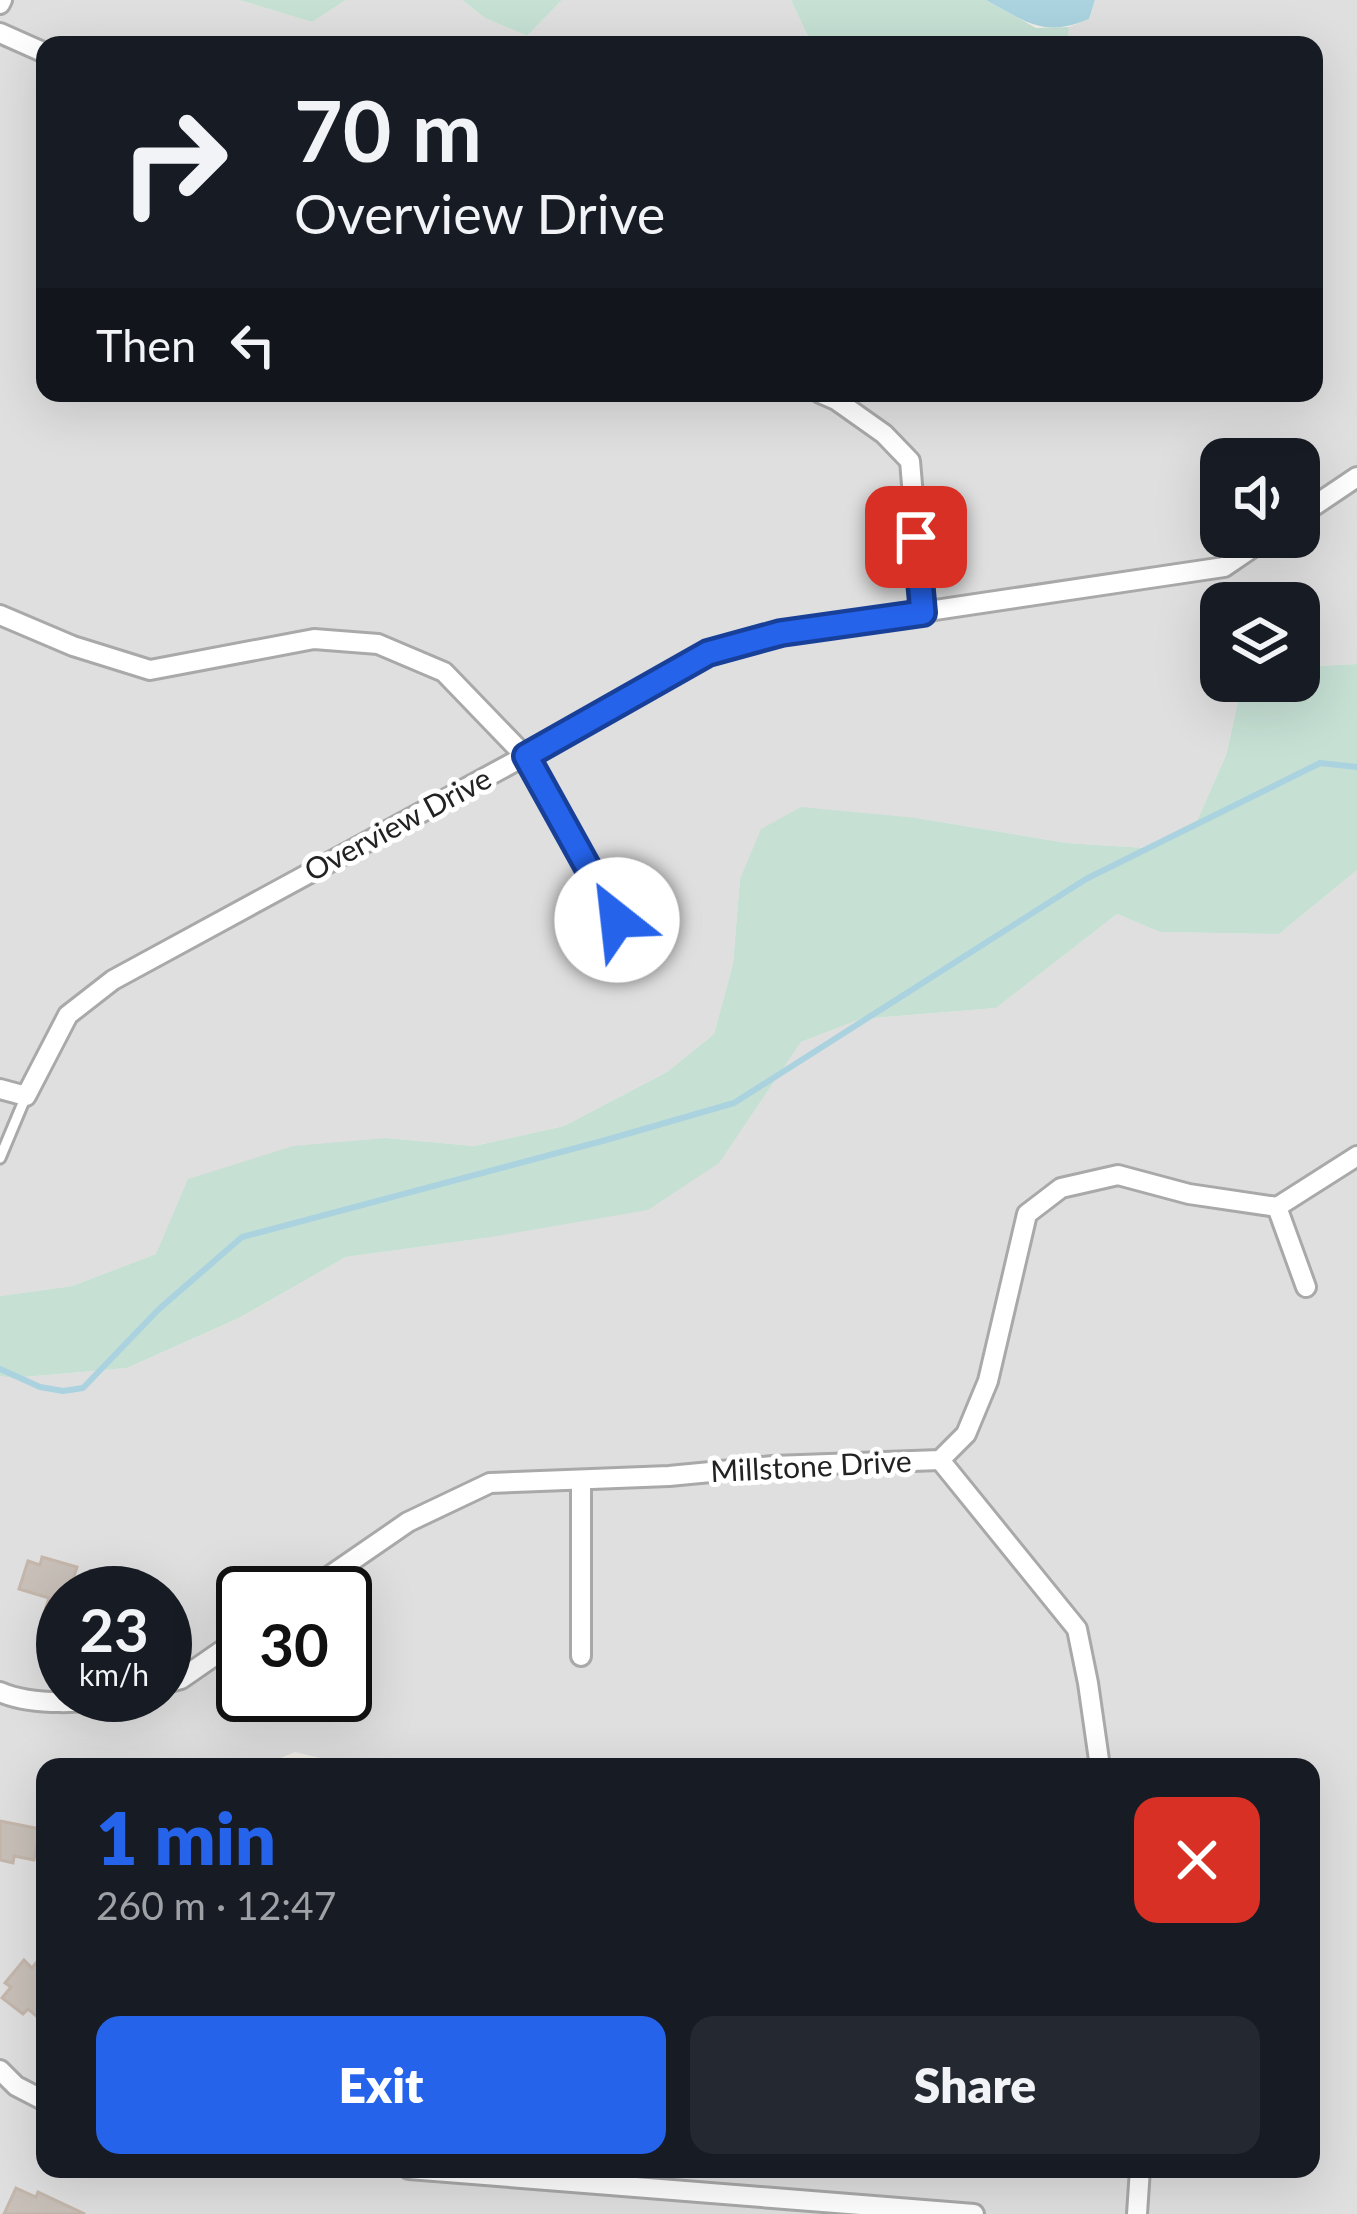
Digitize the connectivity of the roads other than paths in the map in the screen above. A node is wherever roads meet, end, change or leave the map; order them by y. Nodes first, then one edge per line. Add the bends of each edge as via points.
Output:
1 (0, 33) edge
2 (36, 49) edge
3 (839, 402) edge
4 (1357, 477) edge
5 (1320, 502) edge
6 (1237, 558) edge
7 (923, 613) junction
8 (0, 615) edge
9 (526, 756) junction
10 (634, 950) dead end
11 (0, 1088) edge
12 (26, 1096) junction
13 (1357, 1156) edge
14 (0, 1158) edge
15 (1277, 1207) junction
16 (1306, 1287) dead end
17 (940, 1460) junction
18 (581, 1480) junction
19 (344, 1566) edge
20 (581, 1656) dead end
21 (0, 1692) edge
22 (36, 1698) edge
23 (1099, 1758) edge
24 (0, 2070) edge
25 (36, 2096) edge
26 (522, 2178) edge
27 (1139, 2178) edge
28 (974, 2214) edge
29 (1137, 2214) edge

1 - 2 street
3 - 7 street via 910,461
4 - 5 street
6 - 7 street, Overview Drive via 1224,567
7 - 9 street, Overview Drive via 781,633 708,653
8 - 9 street via 150,670 314,639 378,644 444,672
9 - 10 street
9 - 12 street, Overview Drive via 113,980 68,1015
11 - 12 street
12 - 14 lane
13 - 15 street
15 - 16 street
15 - 17 street, Millstone Drive via 1118,1175 1061,1188 1027,1214 988,1381 965,1434
17 - 18 street, Millstone Drive
17 - 23 street via 1077,1629
18 - 19 street, Millstone Drive via 490,1483 408,1522
18 - 20 street
21 - 22 street
24 - 25 street
26 - 28 street
27 - 29 street

